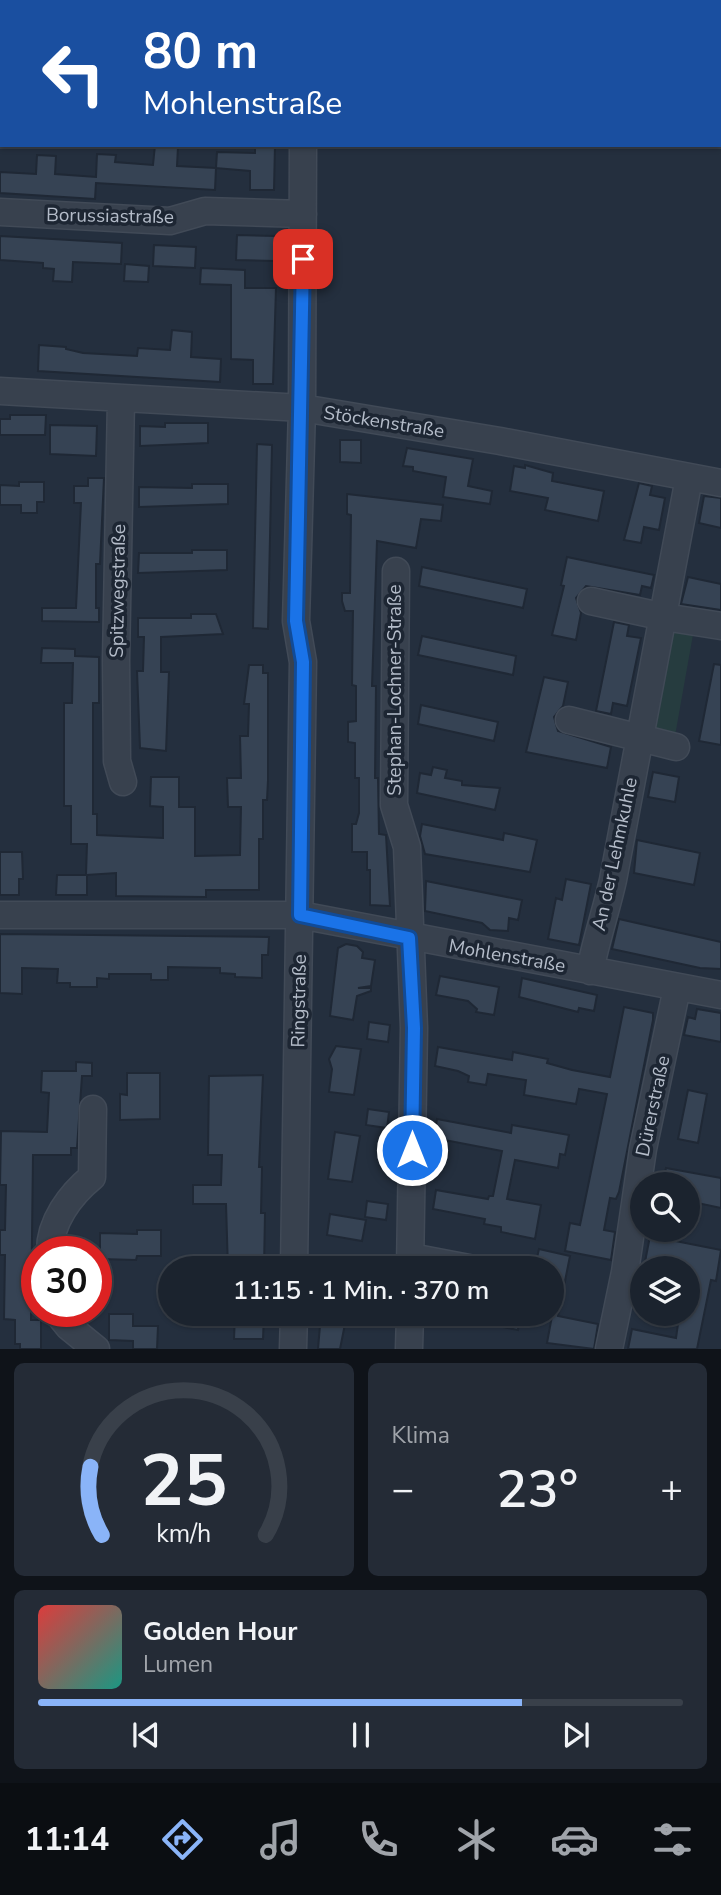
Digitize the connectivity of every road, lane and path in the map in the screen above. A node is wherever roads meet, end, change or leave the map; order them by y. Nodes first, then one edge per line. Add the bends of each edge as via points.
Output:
1 (303, 147) edge
2 (0, 212) edge
3 (303, 214) junction
4 (0, 391) edge
5 (121, 399) junction
6 (302, 408) junction
7 (689, 478) junction
8 (721, 483) edge
9 (396, 571) dead end
10 (592, 600) dead end
11 (662, 616) junction
12 (721, 626) edge
13 (569, 720) dead end
14 (639, 738) junction
15 (677, 747) dead end
16 (124, 782) dead end
17 (0, 915) edge
18 (300, 915) junction
19 (409, 938) junction
20 (590, 971) junction
21 (677, 988) junction
22 (721, 995) edge
23 (93, 1109) dead end
24 (50, 1236) edge
25 (294, 1256) edge
26 (411, 1256) edge
27 (294, 1326) edge
28 (410, 1326) edge
29 (64, 1329) edge
30 (96, 1349) edge
31 (293, 1349) edge
32 (409, 1349) edge
33 (609, 1349) edge

1 - 3 street, Ringstraße
2 - 3 street, Borussiastraße via 170,221 205,211
3 - 6 street, Ringstraße
4 - 5 street, Stöckenstraße
5 - 6 street, Stöckenstraße
5 - 16 street, Spitzwegstraße via 116,660 117,761
6 - 7 street, Stöckenstraße
6 - 18 street, Ringstraße via 296,621 303,662
7 - 8 street, Stöckenstraße
7 - 11 street, An der Lehmkuhle
9 - 19 street, Stephan-Lochner-Straße via 394,805 407,847
10 - 11 street
11 - 12 street
11 - 14 street, An der Lehmkuhle
13 - 14 street
14 - 15 street
14 - 20 street, An der Lehmkuhle via 613,880
17 - 18 street, Mohlenstraße
18 - 19 street, Mohlenstraße
18 - 25 street, Ringstraße
19 - 20 street, Mohlenstraße
19 - 26 street, Stephan-Lochner-Straße via 414,1028
20 - 21 street, Mohlenstraße
21 - 22 street, Mohlenstraße
21 - 33 street, Dürerstraße via 643,1149
23 - 24 street via 92,1177 74,1192
27 - 31 street
28 - 32 street
29 - 30 street

